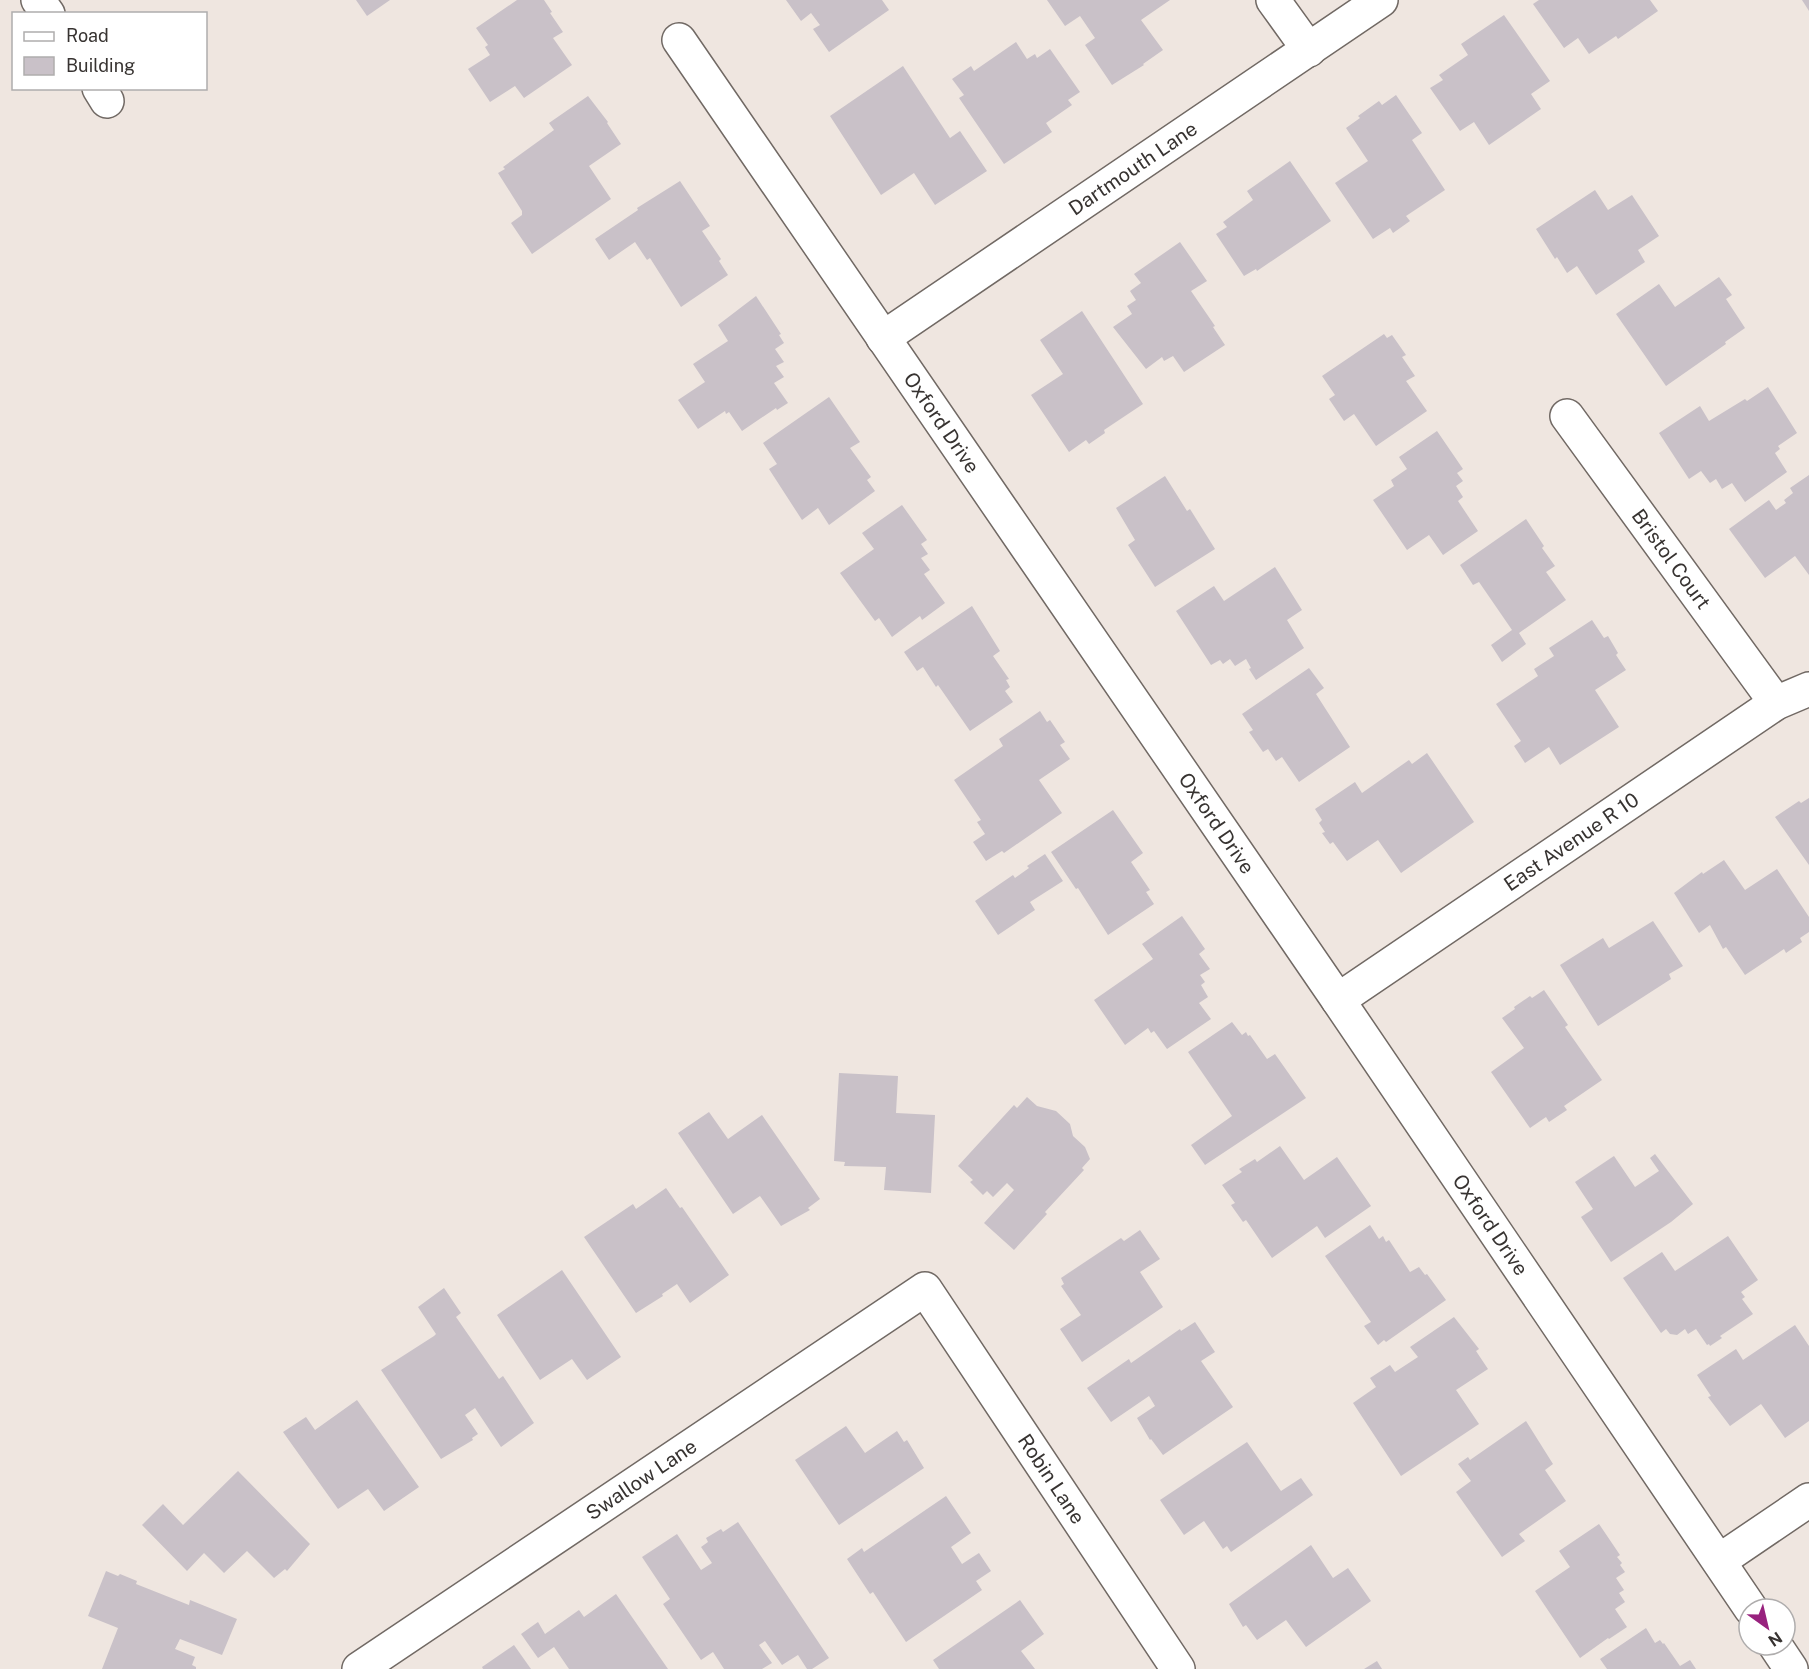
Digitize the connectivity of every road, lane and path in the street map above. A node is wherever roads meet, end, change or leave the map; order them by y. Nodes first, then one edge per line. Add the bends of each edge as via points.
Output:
1 (1273, 0) edge
2 (1382, 0) edge
3 (679, 40) dead end
4 (1309, 50) junction
5 (883, 338) junction
6 (1567, 416) dead end
7 (1809, 689) edge
8 (1776, 703) junction
9 (1338, 1000) junction
10 (925, 1289) joint
11 (1809, 1500) edge
12 (1719, 1561) junction
13 (1743, 1597) edge
14 (359, 1669) edge
15 (1178, 1669) edge

1 - 4 street
2 - 4 street, Dartmouth Lane
3 - 5 street, Oxford Drive
4 - 5 street, Dartmouth Lane
5 - 9 street, Oxford Drive
6 - 8 street, Bristol Court
7 - 8 street, East Avenue R 10
8 - 9 street, East Avenue R 10
9 - 12 street, Oxford Drive
10 - 14 street, Swallow Lane
10 - 15 street, Robin Lane
11 - 12 street
12 - 13 street, Oxford Drive

